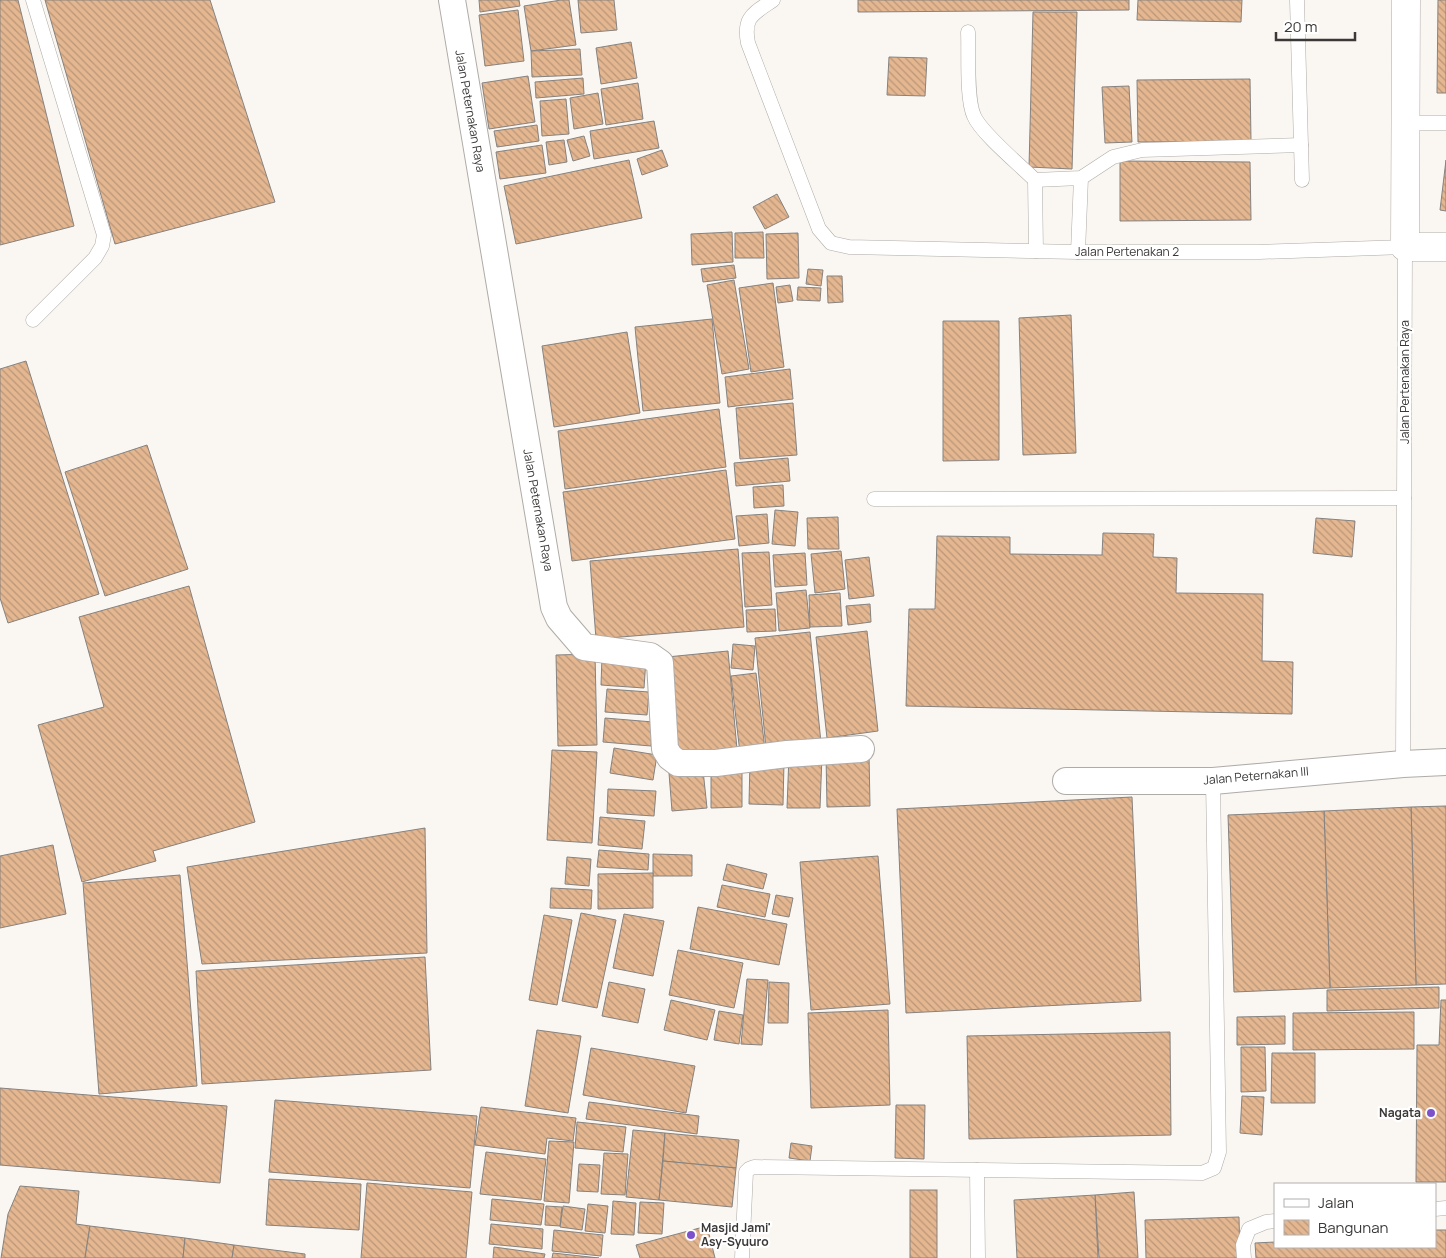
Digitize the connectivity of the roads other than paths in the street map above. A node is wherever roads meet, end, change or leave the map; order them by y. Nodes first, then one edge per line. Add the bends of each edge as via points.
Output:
1 (33, 0) edge
2 (452, 0) edge
3 (773, 0) edge
4 (1297, 0) edge
5 (1406, 0) edge
6 (968, 32) dead end
7 (1446, 122) edge
8 (1406, 123) junction
9 (1301, 145) junction
10 (1081, 178) junction
11 (1035, 180) junction
12 (1302, 180) dead end
13 (1406, 247) junction
14 (1446, 247) edge
15 (1036, 251) junction
16 (1078, 252) junction
17 (34, 320) dead end
18 (874, 498) dead end
19 (1404, 498) junction
20 (861, 749) dead end
21 (1446, 762) edge
22 (1402, 764) junction
23 (1066, 781) dead end
24 (1212, 781) junction
25 (977, 1170) junction
26 (1274, 1221) edge
27 (742, 1258) edge
28 (978, 1258) edge
29 (1244, 1258) edge

1 - 17 lane via 104,235 95,258
2 - 20 street, Jalan Peternakan Raya via 558,618 584,647 650,656 660,663 665,749 678,763 716,763
3 - 15 lane, Jalan Pertenakan 2 via 749,19 745,30 748,43 820,229 831,243 849,247
4 - 9 lane
5 - 8 street, Jalan Pertenakan Raya
6 - 11 lane via 970,100 974,116
7 - 8 lane
8 - 13 street, Jalan Pertenakan Raya
9 - 10 lane via 1142,150 1113,158
9 - 12 lane
10 - 11 lane
10 - 16 lane
11 - 15 lane
13 - 14 street
13 - 16 lane, Jalan Pertenakan 2 via 1259,252
13 - 19 lane, Jalan Pertenakan Raya
15 - 16 lane, Jalan Pertenakan 2
18 - 19 lane
19 - 22 lane, Jalan Pertenakan Raya
21 - 22 street, Jalan Peternakan III
22 - 24 street, Jalan Peternakan III
23 - 24 street, Jalan Peternakan III
24 - 25 lane via 1219,1152 1214,1168 1202,1173
25 - 27 lane via 749,1168 746,1172
25 - 28 lane
26 - 29 lane via 1249,1229 1243,1245

